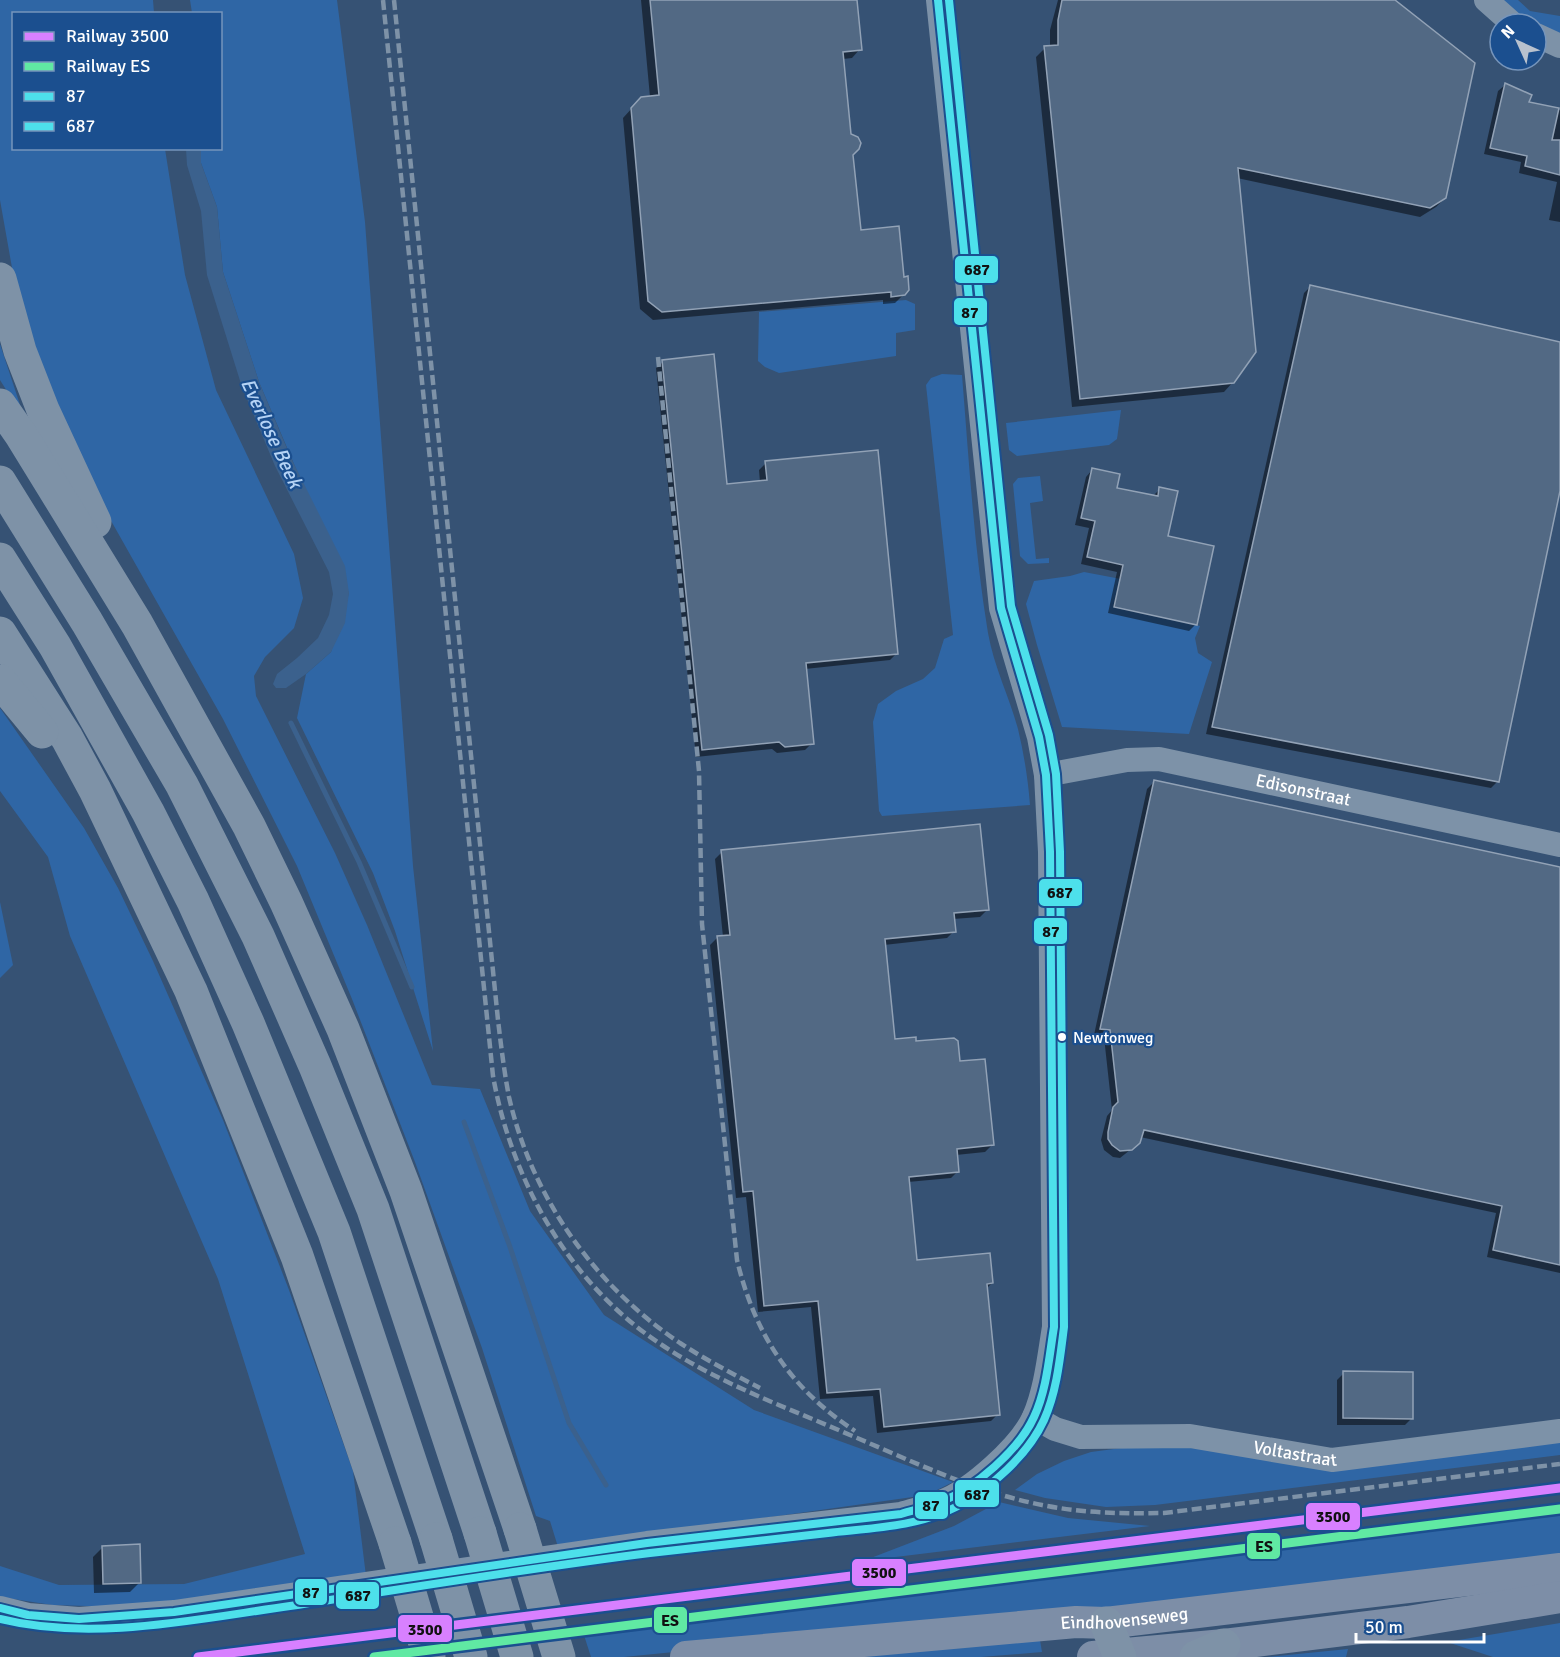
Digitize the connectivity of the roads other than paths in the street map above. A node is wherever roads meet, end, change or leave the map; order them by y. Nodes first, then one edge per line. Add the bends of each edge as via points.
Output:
1 (938, 0) edge
2 (1486, 0) edge
3 (1500, 12) edge
4 (0, 279) edge
5 (0, 405) edge
6 (0, 482) edge
7 (0, 559) edge
8 (137, 624) junction
9 (0, 633) edge
10 (0, 681) edge
11 (1046, 775) junction
12 (1560, 845) edge
13 (129, 860) junction
14 (1034, 1417) junction
15 (1560, 1431) edge
16 (1560, 1569) edge
17 (1560, 1597) edge
18 (0, 1608) edge
19 (1106, 1623) junction
20 (1210, 1651) edge
21 (429, 1657) edge
22 (471, 1657) edge
23 (517, 1657) edge
24 (559, 1657) edge
25 (686, 1657) edge
26 (1105, 1657) edge

1 - 11 street via 1001,608 1039,737
2 - 3 street
4 - 8 highway via 20,351 43,410 90,509
5 - 8 highway
6 - 23 highway, bridge via 182,785 258,936 373,1209
7 - 22 highway, bridge via 55,646 148,812 243,1013 334,1232
8 - 24 highway, bridge via 249,826 343,1029 406,1191
9 - 13 highway via 67,738
10 - 13 highway via 34,722
11 - 12 street, Edisonstraat via 1127,760 1159,759
11 - 14 street via 1054,1327 1046,1378
13 - 21 highway, bridge via 191,991 297,1256 395,1543
14 - 15 street, Voltastraat via 1081,1437 1190,1436 1332,1460
14 - 18 street via 1021,1438 972,1485 942,1502 901,1514 647,1544 174,1612 79,1619 28,1615
16 - 19 main road, Eindhovenseweg
17 - 20 main road, Eindhovenseweg
19 - 25 main road, Eindhovenseweg via 1076,1622
19 - 26 highway
20 - 26 main road, Eindhovenseweg

